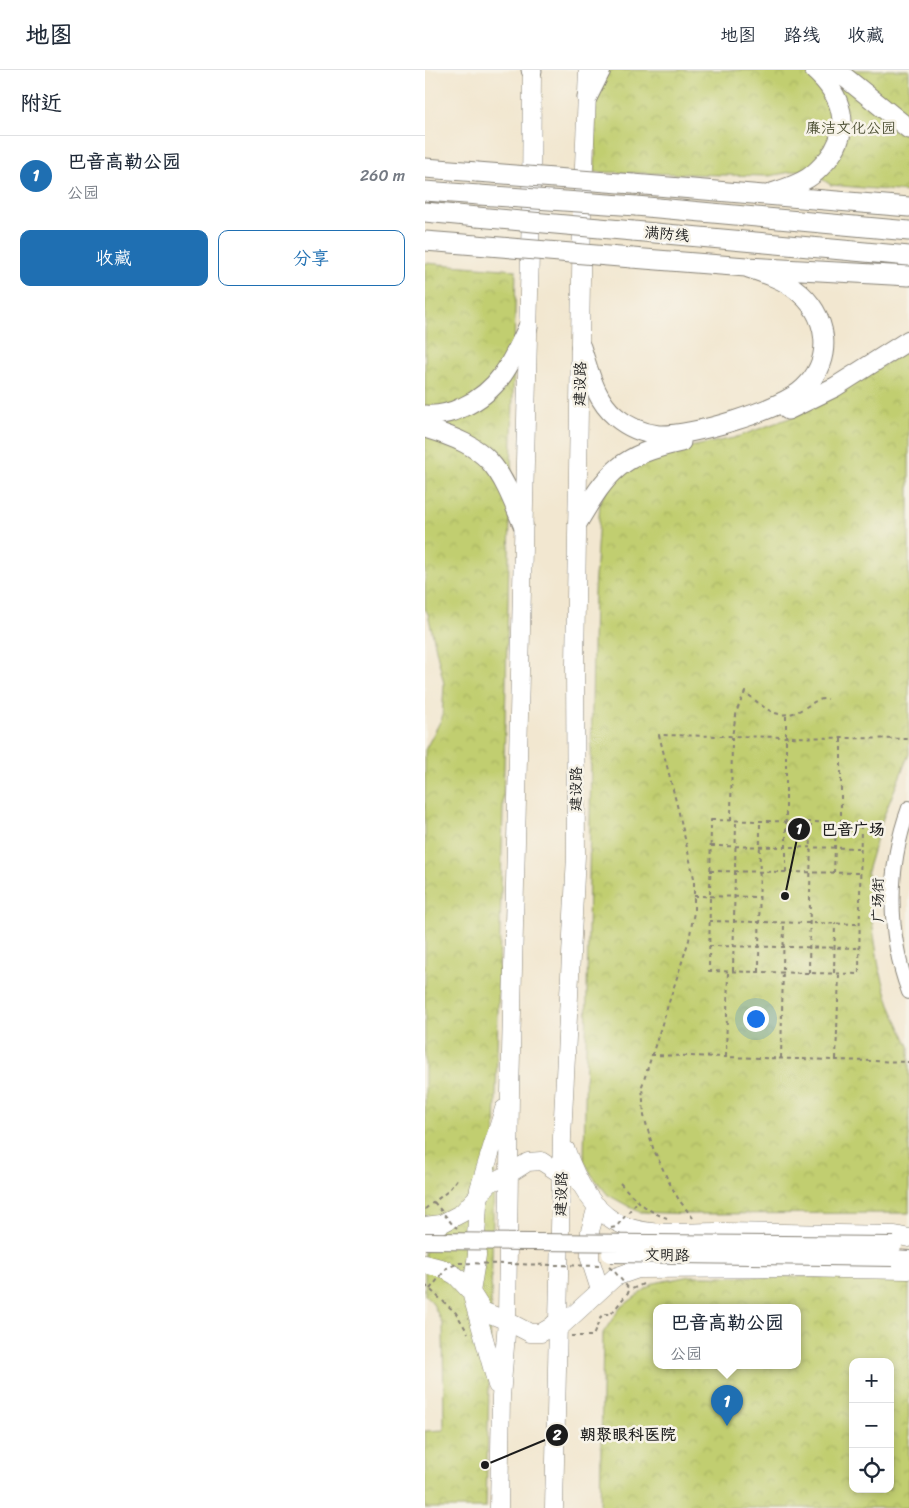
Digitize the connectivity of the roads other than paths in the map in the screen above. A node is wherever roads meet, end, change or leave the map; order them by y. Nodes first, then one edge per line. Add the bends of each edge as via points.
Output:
1 (532, 70) edge
2 (588, 70) edge
3 (601, 70) edge
4 (814, 70) edge
5 (836, 70) edge
6 (587, 98) junction
7 (909, 129) edge
8 (425, 168) edge
9 (425, 191) edge
10 (766, 195) junction
11 (909, 207) edge
12 (425, 212) edge
13 (909, 231) edge
14 (425, 241) edge
15 (909, 256) edge
16 (747, 267) junction
17 (909, 276) edge
18 (527, 327) junction
19 (909, 340) edge
20 (581, 347) junction
21 (425, 415) edge
22 (425, 428) edge
23 (577, 522) junction
24 (523, 525) junction
25 (909, 808) edge
26 (909, 992) edge
27 (510, 1095) junction
28 (563, 1137) junction
29 (509, 1174) junction
30 (561, 1174) junction
31 (580, 1182) junction
32 (478, 1196) junction
33 (597, 1206) junction
34 (425, 1226) edge
35 (425, 1241) edge
36 (903, 1249) edge
37 (425, 1251) edge
38 (425, 1264) edge
39 (909, 1270) edge
40 (600, 1290) junction
41 (471, 1292) junction
42 (507, 1320) junction
43 (562, 1328) junction
44 (501, 1397) junction
45 (499, 1508) edge
46 (554, 1508) edge

1 - 18 main road
2 - 6 main road, 建设路
3 - 6 highway
4 - 10 highway via 823,78 840,106 842,132 837,146 809,177
5 - 7 highway
6 - 20 main road, 建设路
8 - 10 highway, bridge
9 - 13 highway, 满防线, bridge
10 - 11 highway
12 - 15 highway, 满防线, bridge
14 - 16 highway, bridge
16 - 17 highway
16 - 20 highway via 795,289 812,306 823,331 819,370 805,388 781,403 725,424 697,430 662,435 640,431 617,418 605,405 595,388
18 - 21 highway via 509,365 481,398 459,409
18 - 24 main road
19 - 23 highway via 822,394 785,411 724,433 658,447 628,460 603,483
20 - 23 main road, 建设路
22 - 24 highway via 463,441 486,456 502,476
23 - 28 main road, 建设路 via 576,855
24 - 27 main road
25 - 26 street, 广场街 via 897,849 893,918 902,972
27 - 29 main road
27 - 32 main road
28 - 30 main road, 建设路
28 - 31 main road
29 - 30 main road via 535,1160
29 - 32 main road via 490,1183
29 - 42 main road
30 - 31 main road
30 - 43 main road, 建设路
31 - 33 main road
32 - 34 main road via 455,1217 441,1224
32 - 41 main road via 477,1255
33 - 36 main road via 614,1221 662,1232 895,1235
33 - 40 main road via 590,1231 590,1259
35 - 36 main road, 文明路, bridge
36 - 37 main road, 文明路, bridge
38 - 41 main road via 445,1269 459,1278
39 - 40 main road via 638,1269 615,1277
40 - 43 main road
41 - 42 main road via 483,1311
41 - 44 main road
42 - 43 main road via 533,1334
42 - 44 main road
43 - 46 main road, 建设路
44 - 45 main road

